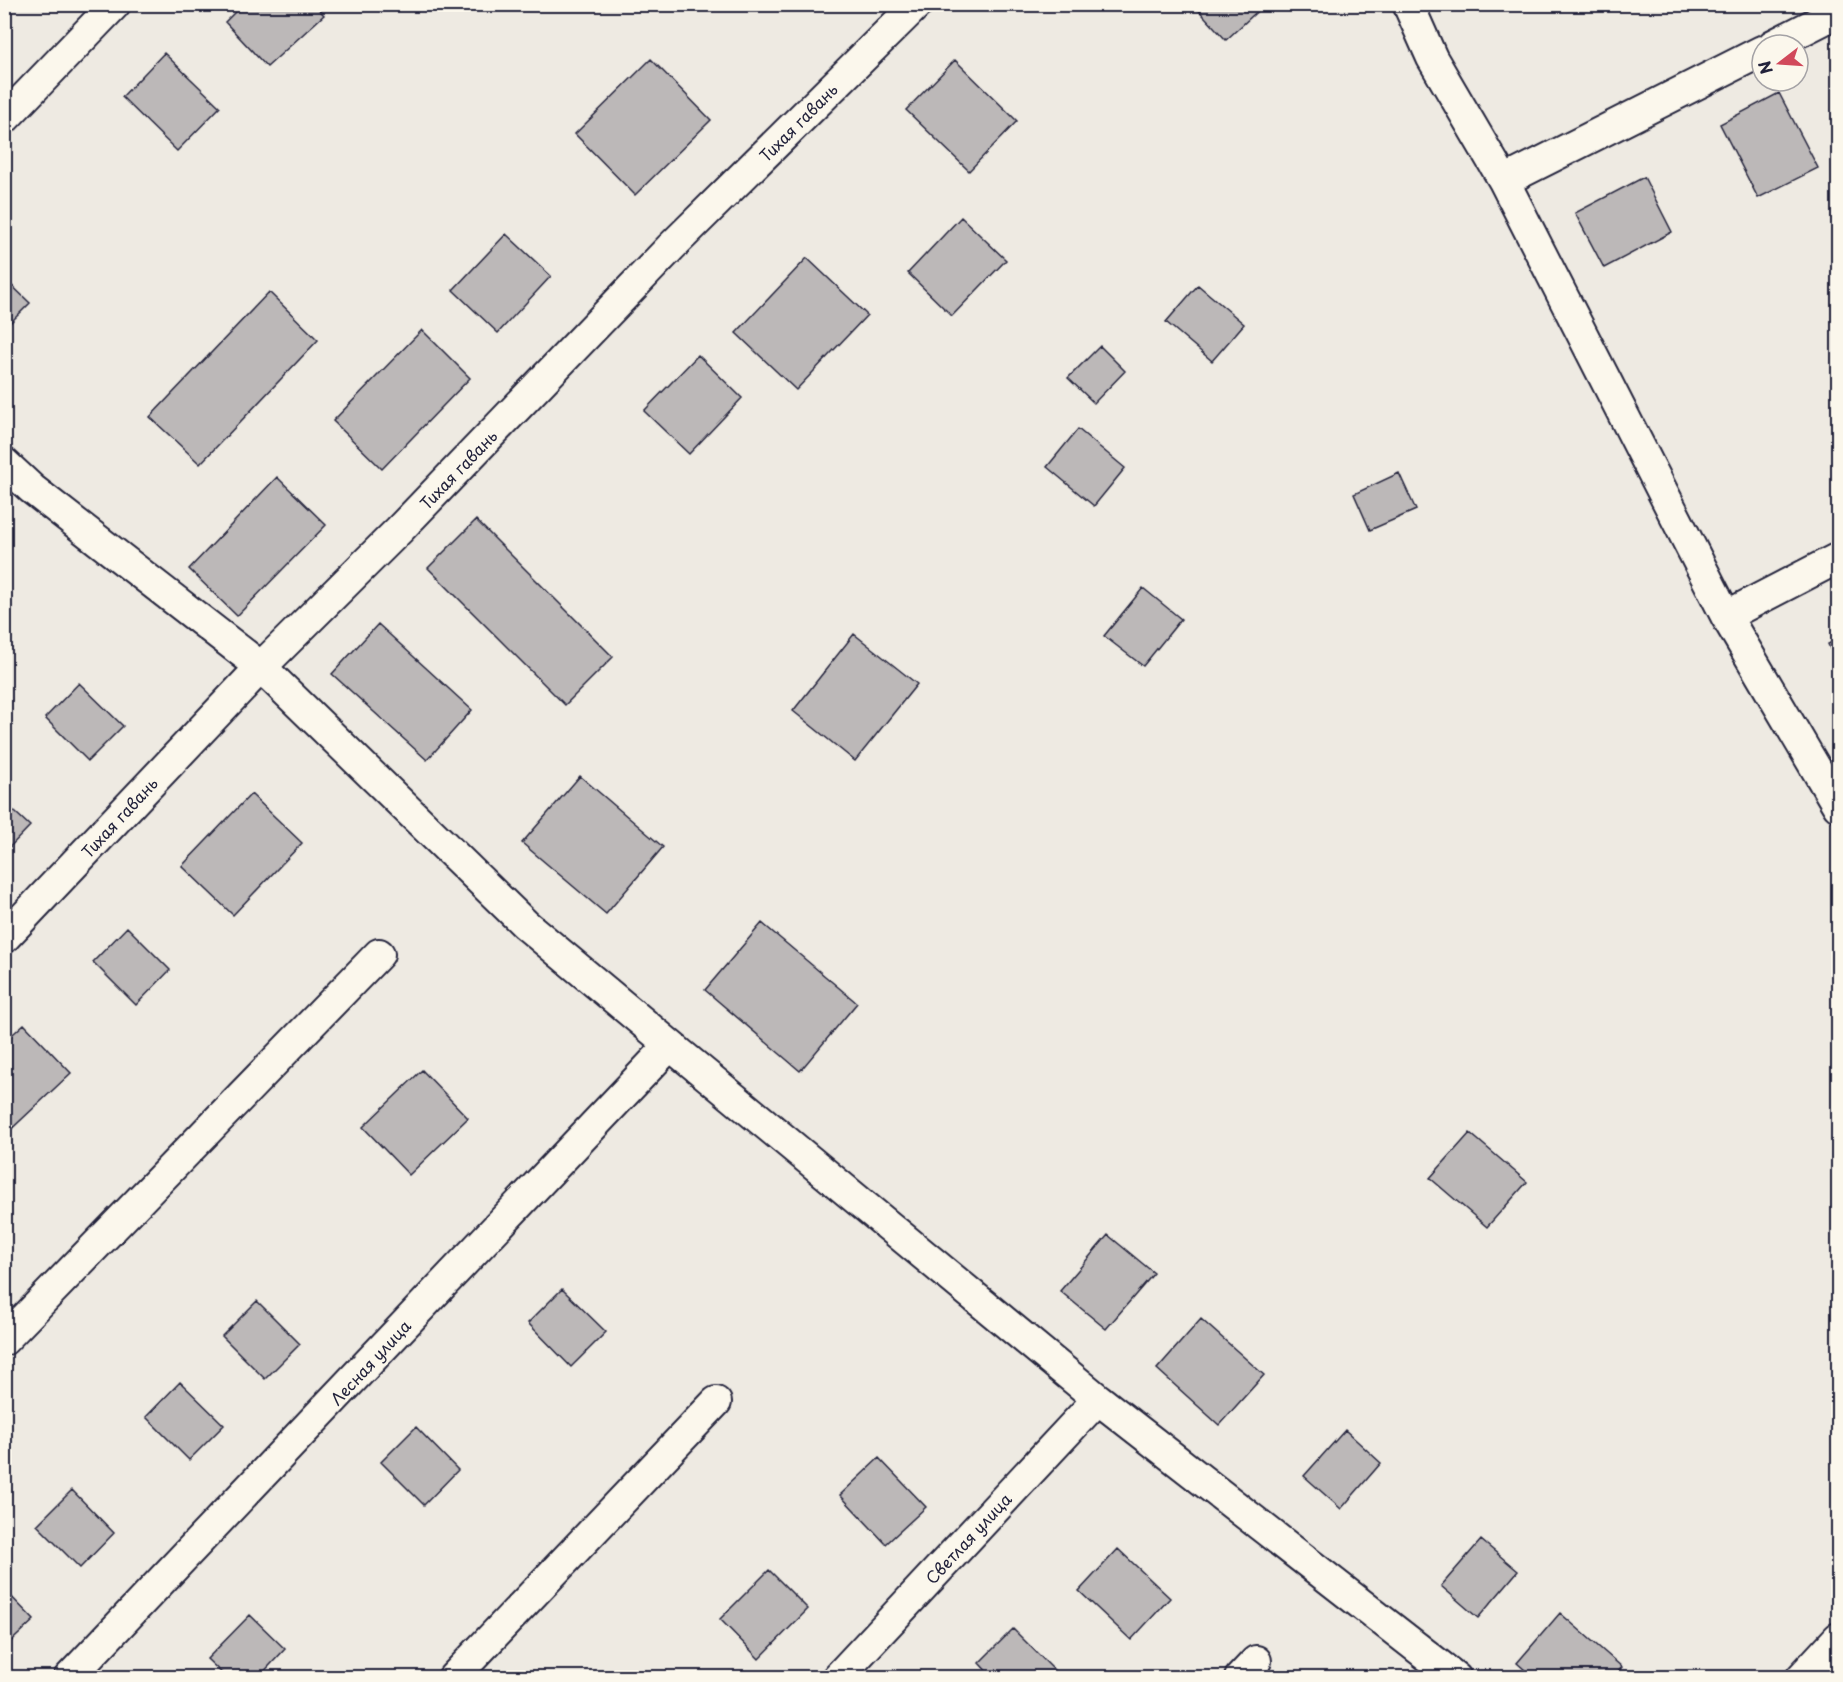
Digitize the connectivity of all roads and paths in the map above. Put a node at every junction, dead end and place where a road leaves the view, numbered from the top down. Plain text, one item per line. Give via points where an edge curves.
1 (116, 4) edge
2 (917, 4) edge
3 (1408, 4) edge
4 (1839, 12) edge
5 (1797, 33) edge
6 (1750, 57) edge
7 (4, 119) edge
8 (1504, 181) junction
9 (4, 463) edge
10 (1839, 558) edge
11 (1726, 615) junction
12 (261, 667) junction
13 (1839, 806) edge
14 (4, 939) edge
15 (379, 954) dead end
16 (670, 1046) junction
17 (4, 1340) edge
18 (1098, 1399) junction
19 (716, 1402) dead end
20 (1839, 1638) edge
21 (69, 1677) edge
22 (453, 1677) edge
23 (837, 1677) edge
24 (1456, 1677) edge
25 (1801, 1677) edge

1 - 7 street
2 - 12 street, Тихая гавань via 671,247 399,530
3 - 8 street via 1432,58
4 - 5 street
6 - 8 street
8 - 11 street
9 - 12 street
10 - 11 street
11 - 13 street
12 - 14 street, Тихая гавань
12 - 16 street via 525,924
15 - 17 street
16 - 18 street
16 - 21 street, Лесная улица
18 - 23 street, Светлая улица
18 - 24 street
19 - 22 street
20 - 25 street

